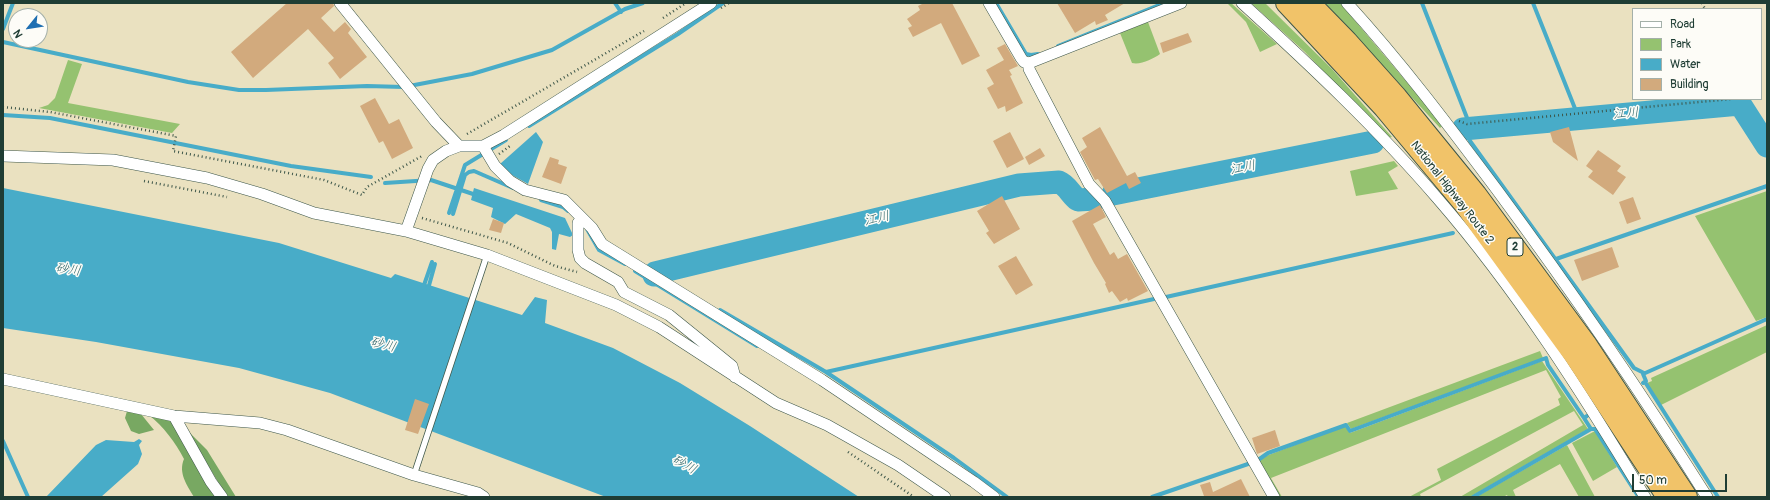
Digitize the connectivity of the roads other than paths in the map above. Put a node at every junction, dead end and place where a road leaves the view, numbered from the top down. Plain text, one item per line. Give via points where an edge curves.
1 (340, 3) edge
2 (711, 3) edge
3 (988, 3) edge
4 (1181, 3) edge
5 (1242, 3) edge
6 (1286, 3) edge
7 (1310, 3) edge
8 (1347, 3) edge
9 (1028, 63) junction
10 (1399, 140) dead end
11 (456, 144) junction
12 (1388, 145) junction
13 (485, 150) junction
14 (3, 156) edge
15 (582, 219) junction
16 (406, 231) junction
17 (487, 255) junction
18 (735, 377) junction
19 (3, 379) edge
20 (174, 416) junction
21 (414, 475) junction
22 (222, 497) edge
23 (484, 497) edge
24 (945, 497) edge
25 (994, 497) edge
26 (1274, 497) edge
27 (1646, 497) edge
28 (1667, 497) edge
29 (1688, 497) edge
30 (1707, 497) edge

1 - 11 street
2 - 13 street via 511,130
3 - 9 street via 1021,58
4 - 9 street
5 - 12 street
6 - 28 highway, National Highway Route 2 / 2 via 1384,108 1464,204 1574,355
7 - 29 highway, National Highway Route 2 / 2 via 1397,97 1476,194 1587,345
8 - 30 street via 1376,34 1444,129 1538,246 1617,357
9 - 26 street via 1078,163 1090,184 1105,201
10 - 12 street
11 - 13 street
11 - 16 street via 431,165
12 - 27 street via 1437,199 1505,285 1571,379
13 - 15 street via 495,166 510,181 526,190 564,200
14 - 16 street via 113,160 207,178 314,213
15 - 18 street via 578,223 578,250 585,264 618,282 624,292 669,315 732,366
15 - 25 street via 592,228 602,244 822,380
16 - 17 street
17 - 18 street via 616,305 659,327
17 - 21 lane
18 - 24 street via 776,403 827,425 898,465
19 - 20 street
20 - 21 street via 260,423 287,430
20 - 22 street
21 - 23 street via 478,493

